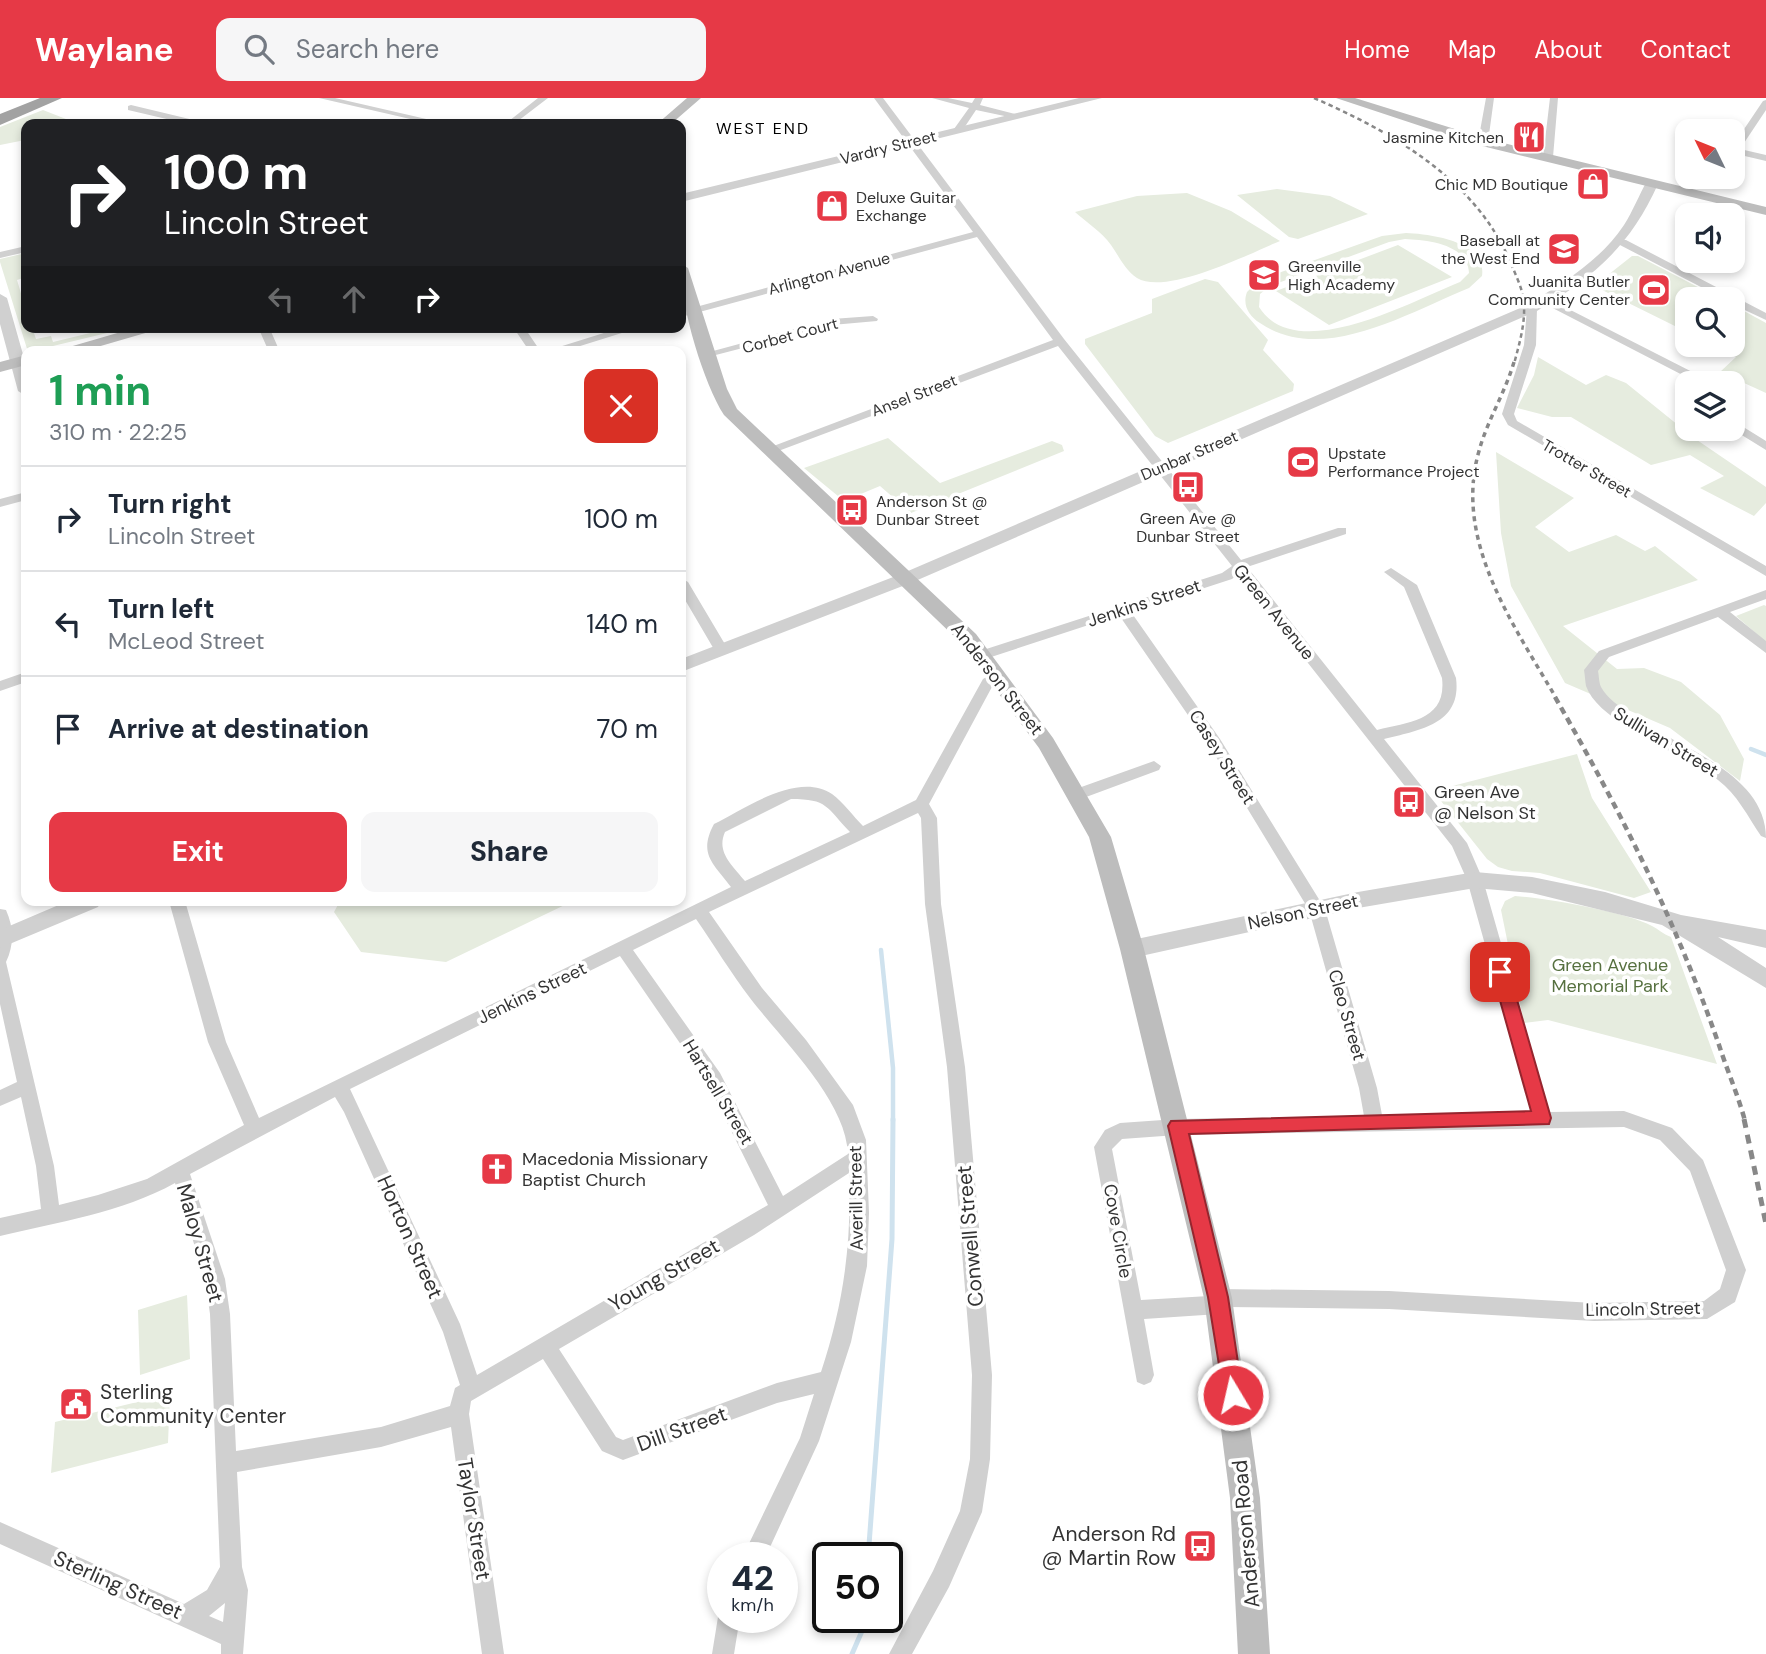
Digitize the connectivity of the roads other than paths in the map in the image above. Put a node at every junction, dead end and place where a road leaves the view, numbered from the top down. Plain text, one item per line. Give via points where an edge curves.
1 (34, 98) edge
2 (54, 98) edge
3 (323, 98) edge
4 (544, 98) edge
5 (695, 98) edge
6 (878, 98) edge
7 (936, 98) edge
8 (1096, 98) edge
9 (1342, 98) edge
10 (1490, 98) edge
11 (1553, 98) edge
12 (978, 102) edge
13 (1371, 103) edge
14 (1766, 103) edge
15 (131, 108) dead end
16 (0, 112) edge
17 (1014, 115) junction
18 (178, 119) edge
19 (420, 119) edge
20 (516, 119) edge
21 (669, 119) edge
22 (0, 120) edge
23 (959, 129) junction
24 (1745, 133) edge
25 (910, 141) junction
26 (1483, 142) junction
27 (1745, 153) edge
28 (1548, 158) junction
29 (1766, 158) edge
30 (1652, 184) junction
31 (686, 197) edge
32 (1766, 211) edge
33 (979, 233) junction
34 (1622, 242) junction
35 (21, 250) edge
36 (0, 255) edge
37 (0, 298) edge
38 (1545, 300) junction
39 (1532, 308) junction
40 (687, 312) edge
41 (1766, 317) edge
42 (873, 319) dead end
43 (134, 333) edge
44 (615, 333) edge
45 (1060, 341) junction
46 (84, 346) edge
47 (569, 346) edge
48 (708, 354) junction
49 (21, 358) edge
50 (21, 361) edge
51 (0, 367) edge
52 (1683, 371) edge
53 (1745, 432) edge
54 (1766, 446) edge
55 (769, 450) junction
56 (1160, 467) junction
57 (21, 497) edge
58 (0, 503) edge
59 (1342, 531) dead end
60 (1238, 568) junction
61 (1391, 572) dead end
62 (1766, 572) edge
63 (907, 578) junction
64 (686, 591) edge
65 (1766, 594) edge
66 (1122, 609) junction
67 (1721, 612) junction
68 (1766, 648) edge
69 (722, 652) junction
70 (982, 655) junction
71 (686, 664) edge
72 (998, 675) junction
73 (21, 679) edge
74 (0, 686) edge
75 (1375, 736) junction
76 (1154, 766) dead end
77 (1079, 794) junction
78 (920, 804) junction
79 (1766, 832) edge
80 (861, 834) junction
81 (1475, 880) junction
82 (742, 889) junction
83 (78, 906) edge
84 (178, 906) edge
85 (1317, 909) junction
86 (699, 911) junction
87 (0, 915) edge
88 (1669, 918) junction
89 (2, 938) edge
90 (1766, 939) edge
91 (623, 948) junction
92 (1132, 949) junction
93 (0, 959) edge
94 (0, 966) edge
95 (1766, 979) edge
96 (27, 1086) junction
97 (339, 1088) junction
98 (0, 1098) edge
99 (1542, 1118) junction
100 (1374, 1122) junction
101 (1178, 1126) junction
102 (254, 1127) junction
103 (856, 1159) junction
104 (180, 1171) junction
105 (780, 1208) junction
106 (51, 1217) junction
107 (0, 1227) edge
108 (1218, 1301) junction
109 (1133, 1310) junction
110 (545, 1345) junction
111 (1144, 1375) dead end
112 (827, 1381) junction
113 (471, 1389) junction
114 (459, 1414) junction
115 (227, 1464) junction
116 (0, 1532) edge
117 (761, 1542) edge
118 (231, 1567) junction
119 (185, 1615) junction
120 (726, 1633) edge
121 (233, 1646) edge
122 (493, 1654) edge
123 (723, 1654) edge
124 (900, 1654) edge
125 (1254, 1654) edge

1 - 16 highway
2 - 22 highway
3 - 19 street
4 - 20 street
5 - 21 main road
6 - 25 street, Green Avenue
7 - 12 street
8 - 17 street, Vardry Street
9 - 13 main road
10 - 26 street
11 - 28 street
12 - 17 street
12 - 23 street
13 - 26 main road
14 - 24 street
15 - 18 street
17 - 23 street, Vardry Street
23 - 25 street, Vardry Street
25 - 31 street, Vardry Street
25 - 33 street, Green Avenue
26 - 28 main road
27 - 29 street
28 - 30 main road
30 - 32 main road
30 - 34 street, Dunbar Street
33 - 40 street, Arlington Avenue
33 - 45 street, Green Avenue
34 - 38 street, Dunbar Street via 1596,266
34 - 41 street
35 - 36 street
37 - 49 street
38 - 39 street, Dunbar Street
38 - 52 street
39 - 56 street, Dunbar Street
39 - 62 street, Trotter Street via 1530,345 1508,414 1512,423
40 - 48 main road, Anderson Street
42 - 48 street, Corbet Court via 832,322
43 - 46 main road
44 - 47 street
45 - 55 street, Ansel Street
45 - 56 street, Green Avenue
48 - 55 main road, Anderson Street via 730,411
50 - 51 main road
53 - 54 street
55 - 63 main road, Anderson Street
56 - 60 street, Green Avenue
56 - 63 street, Dunbar Street
57 - 58 street
59 - 60 street, Jenkins Street
60 - 66 street, Jenkins Street via 1229,576
60 - 75 street, Green Avenue
61 - 75 street via 1410,585 1449,678 1451,694 1436,718
63 - 69 street, Dunbar Street
63 - 70 main road, Anderson Street
64 - 69 street
65 - 67 street, Sullivan Street
66 - 70 street, Jenkins Street
66 - 85 street, Casey Street via 1215,743
67 - 68 street
67 - 79 street, Sullivan Street via 1604,654 1594,661 1590,680 1602,702 1617,714 1724,777
69 - 71 street, Dunbar Street
70 - 72 main road, Anderson Street
72 - 77 main road, Anderson Street
72 - 78 street via 988,682
73 - 74 street
75 - 81 street, Green Avenue via 1459,843
76 - 77 street
77 - 92 main road, Anderson Street via 1104,848
78 - 80 street, Jenkins Street
78 - 124 street, Conwell Street via 929,818 933,904 956,1067 982,1376 980,1459 971,1512
80 - 82 street, Jenkins Street
80 - 82 street via 827,798 816,793 789,793 719,828 714,853
81 - 85 street, Nelson Street
81 - 88 street via 1532,885
81 - 99 street, Green Avenue
82 - 86 street, Jenkins Street
83 - 89 street
84 - 102 street via 217,1042
85 - 92 street, Nelson Street
85 - 100 street, Cleo Street
86 - 91 street, Jenkins Street
86 - 103 street, Averill Street via 846,1111 857,1140
87 - 89 street
88 - 90 street
88 - 95 street
89 - 93 street
91 - 97 street, Jenkins Street
91 - 105 street, Hartsell Street via 704,1062
92 - 101 main road, Anderson Street
94 - 96 street
96 - 98 street
96 - 106 street
97 - 102 street, Jenkins Street
97 - 113 street, Horton Street via 453,1331
99 - 100 street, Lincoln Street
99 - 108 street, Lincoln Street via 1624,1119 1666,1134 1697,1166 1736,1270 1728,1295 1707,1310 1594,1312 1389,1300
100 - 101 street, Lincoln Street
101 - 108 main road, Anderson Road
101 - 109 street, Cove Circle via 1120,1131 1103,1147
102 - 104 street, Jenkins Street
103 - 105 street, Young Street
103 - 112 street, Averill Street via 857,1266 841,1342
104 - 106 street, Jenkins Street via 127,1196
104 - 115 street, Maloy Street via 215,1279
105 - 110 street, Young Street
106 - 107 street, Jenkins Street
108 - 109 street
108 - 125 main road, Anderson Road via 1245,1498
109 - 111 street
110 - 112 street, Dill Street via 609,1444 623,1450 777,1393
110 - 113 street, Young Street
112 - 117 street, Averill Street via 809,1441
113 - 114 street via 462,1395
114 - 115 street via 381,1437
114 - 122 street, Taylor Street
115 - 118 street, Maloy Street
116 - 119 street, Sterling Street
118 - 119 street, Maloy Street via 213,1602
118 - 121 street, Maloy Street via 237,1590
119 - 121 street, Sterling Street
120 - 123 street

